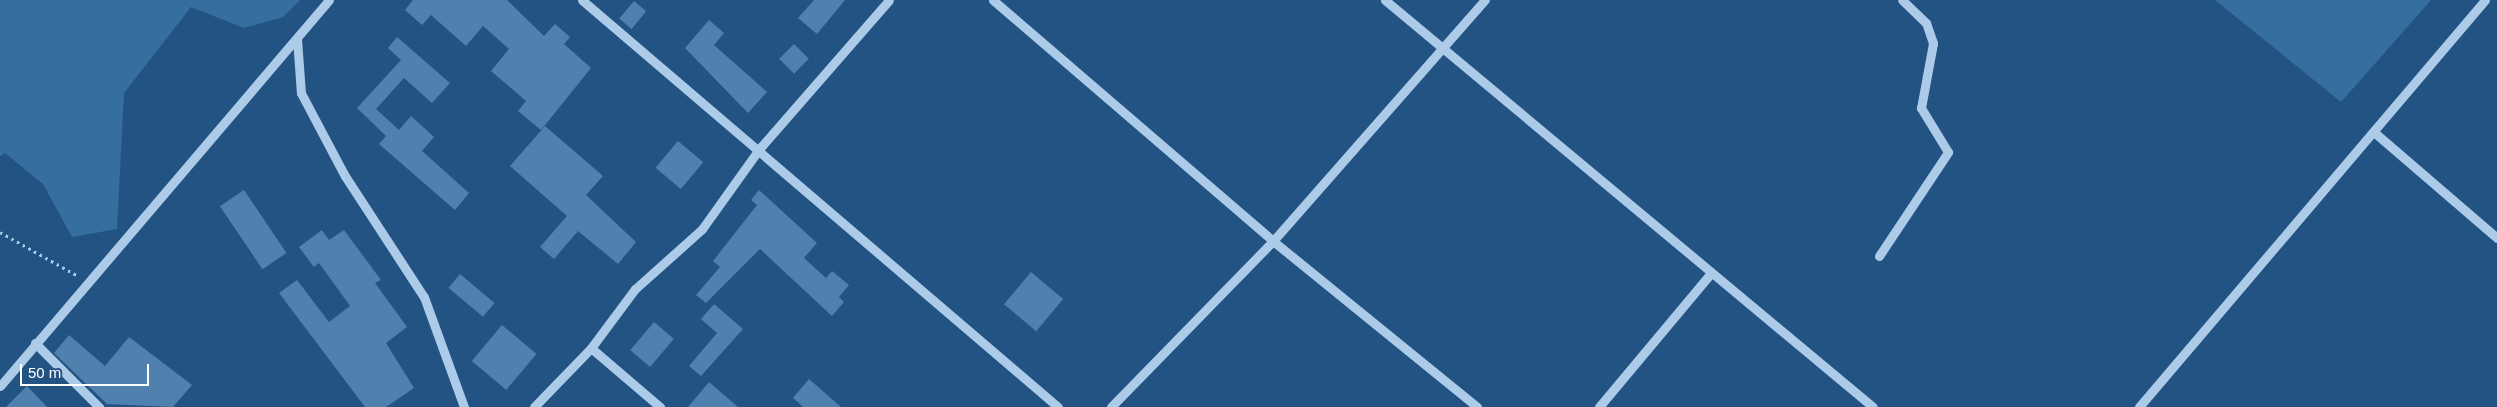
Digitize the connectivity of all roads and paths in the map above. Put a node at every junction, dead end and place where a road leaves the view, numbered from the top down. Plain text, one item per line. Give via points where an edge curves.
1 (329, 0) edge
2 (582, 0) edge
3 (889, 0) edge
4 (993, 0) edge
5 (1385, 0) edge
6 (1485, 0) edge
7 (1902, 0) edge
8 (2485, 0) edge
9 (297, 39) junction
10 (1442, 48) junction
11 (2375, 133) junction
12 (760, 148) junction
13 (0, 232) edge
14 (2497, 238) edge
15 (1272, 241) junction
16 (1879, 256) dead end
17 (1711, 273) junction
18 (86, 282) junction
19 (35, 343) junction
20 (591, 348) junction
21 (0, 386) edge
22 (99, 407) edge
23 (464, 407) edge
24 (534, 407) edge
25 (660, 407) edge
26 (1058, 407) edge
27 (1111, 407) edge
28 (1477, 407) edge
29 (1599, 407) edge
30 (1873, 407) edge
31 (2139, 407) edge

1 - 9 street
2 - 12 street
3 - 12 street
4 - 15 street
5 - 10 street
6 - 10 street
7 - 16 street via 1926,23 1933,42 1921,108 1948,152
8 - 11 street
9 - 18 street
9 - 23 street via 301,93 345,176 424,297
10 - 15 street
10 - 17 street
11 - 14 street
11 - 31 street
12 - 20 street via 702,229 635,289
12 - 26 street
13 - 18 path
15 - 27 street
15 - 28 street
17 - 29 street
17 - 30 street
18 - 19 street
19 - 21 street
19 - 22 street
20 - 24 street
20 - 25 street

